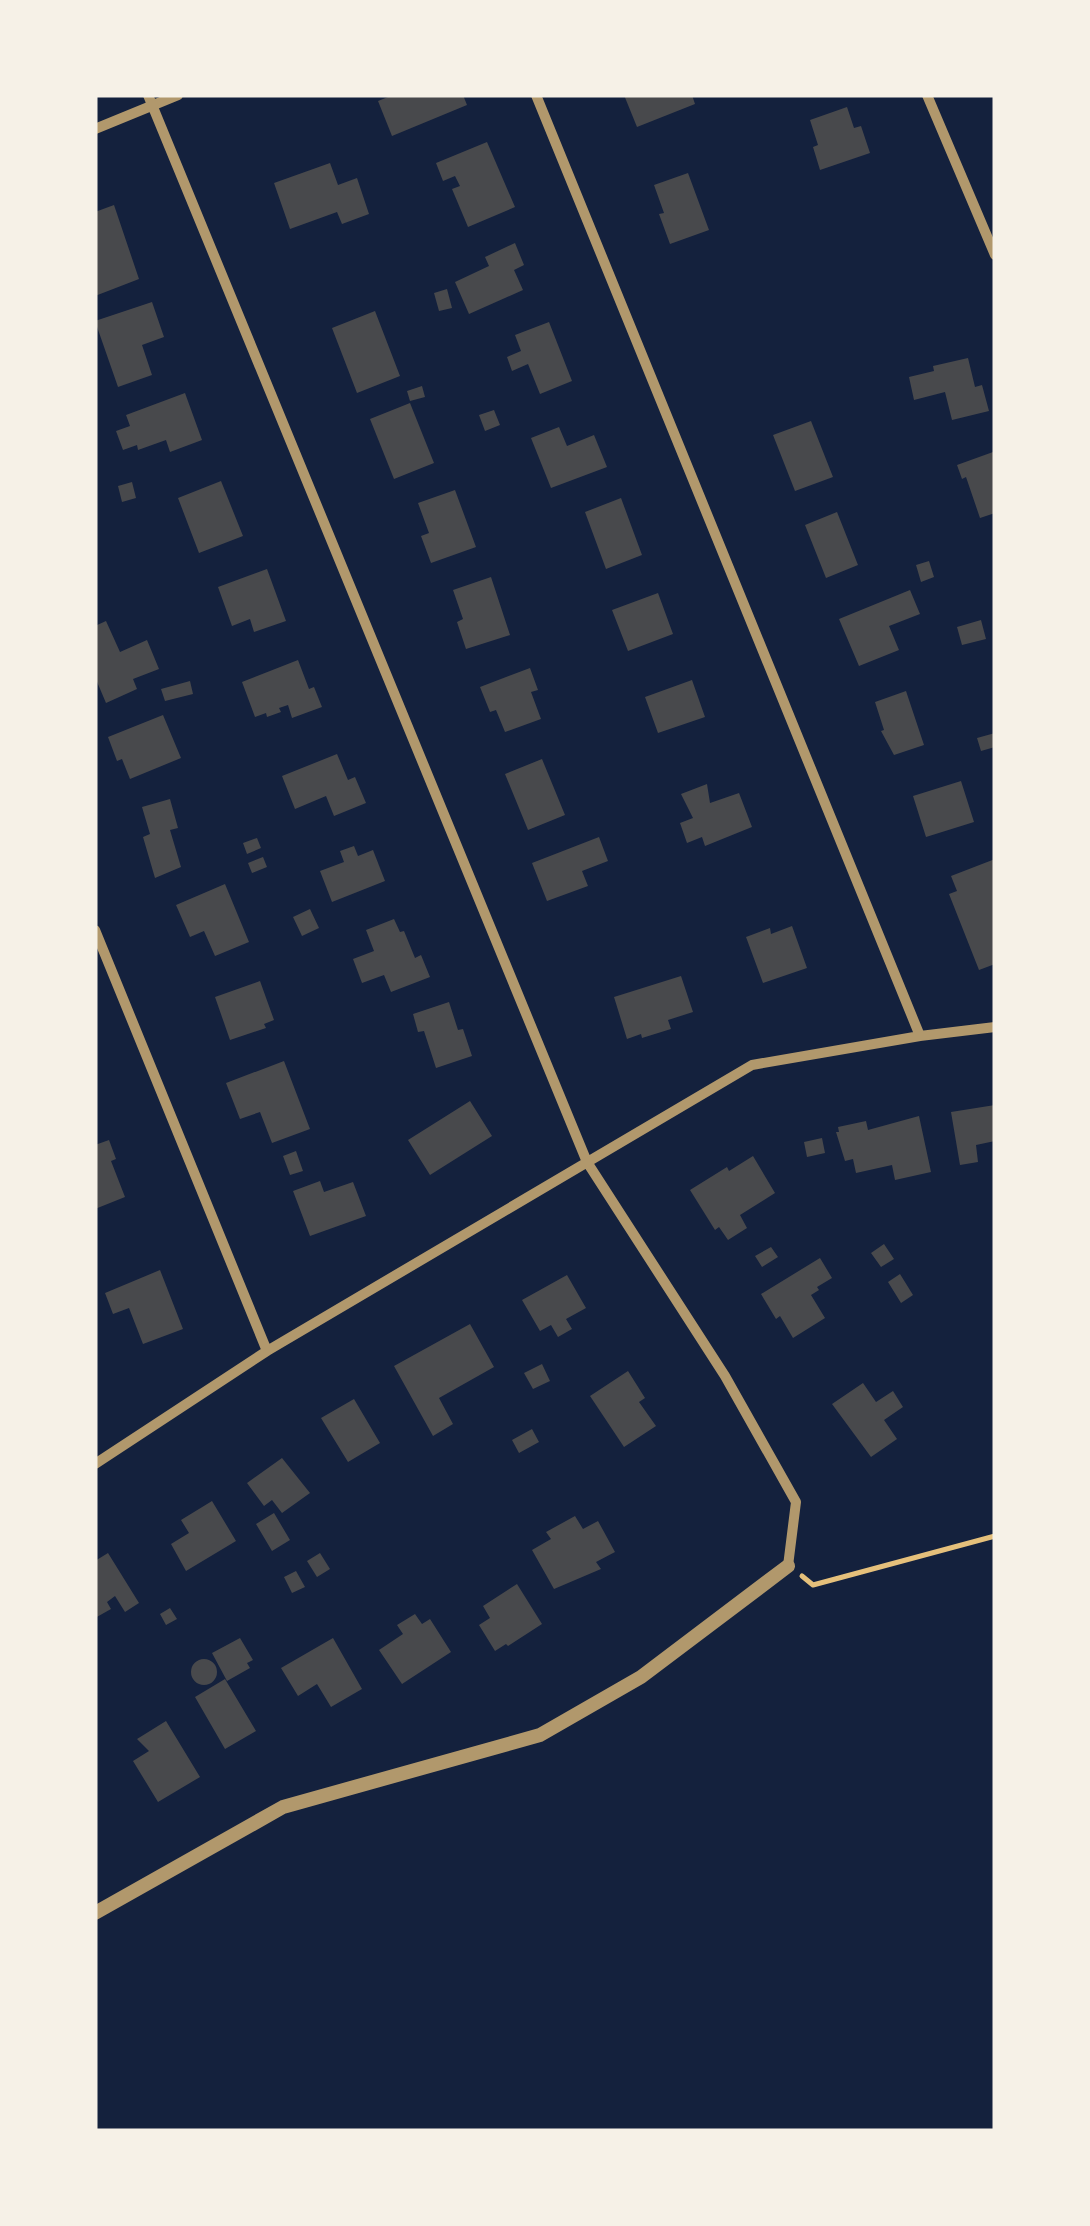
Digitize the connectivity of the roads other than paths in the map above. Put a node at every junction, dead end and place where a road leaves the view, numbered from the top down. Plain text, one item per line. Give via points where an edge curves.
1 (178, 95) edge
2 (536, 95) edge
3 (927, 95) edge
4 (150, 100) edge
5 (95, 129) edge
6 (995, 255) edge
7 (95, 930) edge
8 (995, 1027) edge
9 (920, 1036) junction
10 (586, 1162) junction
11 (268, 1351) junction
12 (95, 1464) edge
13 (788, 1566) joint
14 (95, 1914) edge

1 - 4 street
2 - 9 street
3 - 6 street
4 - 5 street
4 - 10 street
7 - 11 street
8 - 9 street
9 - 10 street via 752,1065
10 - 11 street
10 - 13 street via 725,1376 796,1502
11 - 12 street
13 - 14 street via 641,1677 540,1735 283,1807

